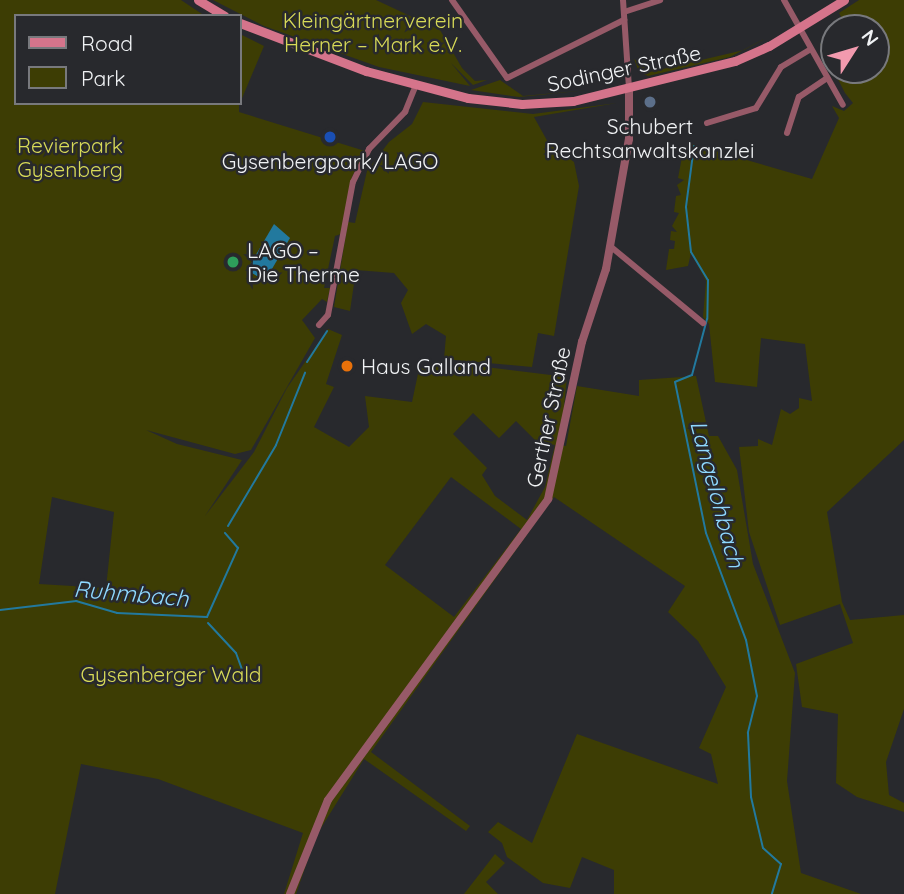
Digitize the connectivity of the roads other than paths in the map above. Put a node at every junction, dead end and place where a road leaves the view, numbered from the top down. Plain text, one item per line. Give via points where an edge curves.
1 (198, 0) edge
2 (452, 0) edge
3 (623, 0) edge
4 (660, 0) edge
5 (784, 0) edge
6 (844, 0) edge
7 (624, 12) junction
8 (222, 14) edge
9 (624, 20) junction
10 (242, 24) edge
11 (799, 27) junction
12 (811, 49) junction
13 (820, 65) edge
14 (820, 83) edge
15 (831, 84) edge
16 (416, 85) junction
17 (629, 88) junction
18 (843, 105) dead end
19 (707, 123) dead end
20 (787, 133) dead end
21 (610, 246) junction
22 (703, 323) dead end
23 (319, 325) dead end
24 (290, 894) edge

1 - 8 main road
2 - 9 street via 507,78
3 - 7 street, Gerther Straße
4 - 7 street
5 - 11 street
6 - 11 main road, Sodinger Straße
7 - 9 street, Gerther Straße
9 - 17 street, Gerther Straße
10 - 16 main road, Sodinger Straße
11 - 12 street
11 - 17 main road, Sodinger Straße via 734,61
12 - 13 street
12 - 19 street via 781,67 756,108
14 - 20 street via 799,97
15 - 18 street
16 - 17 main road, Sodinger Straße via 522,104
16 - 23 street via 405,112 369,149 353,182 328,315
17 - 21 street, Gerther Straße via 629,139
21 - 22 street
21 - 24 street, Gerther Straße via 582,342 548,499 328,800

